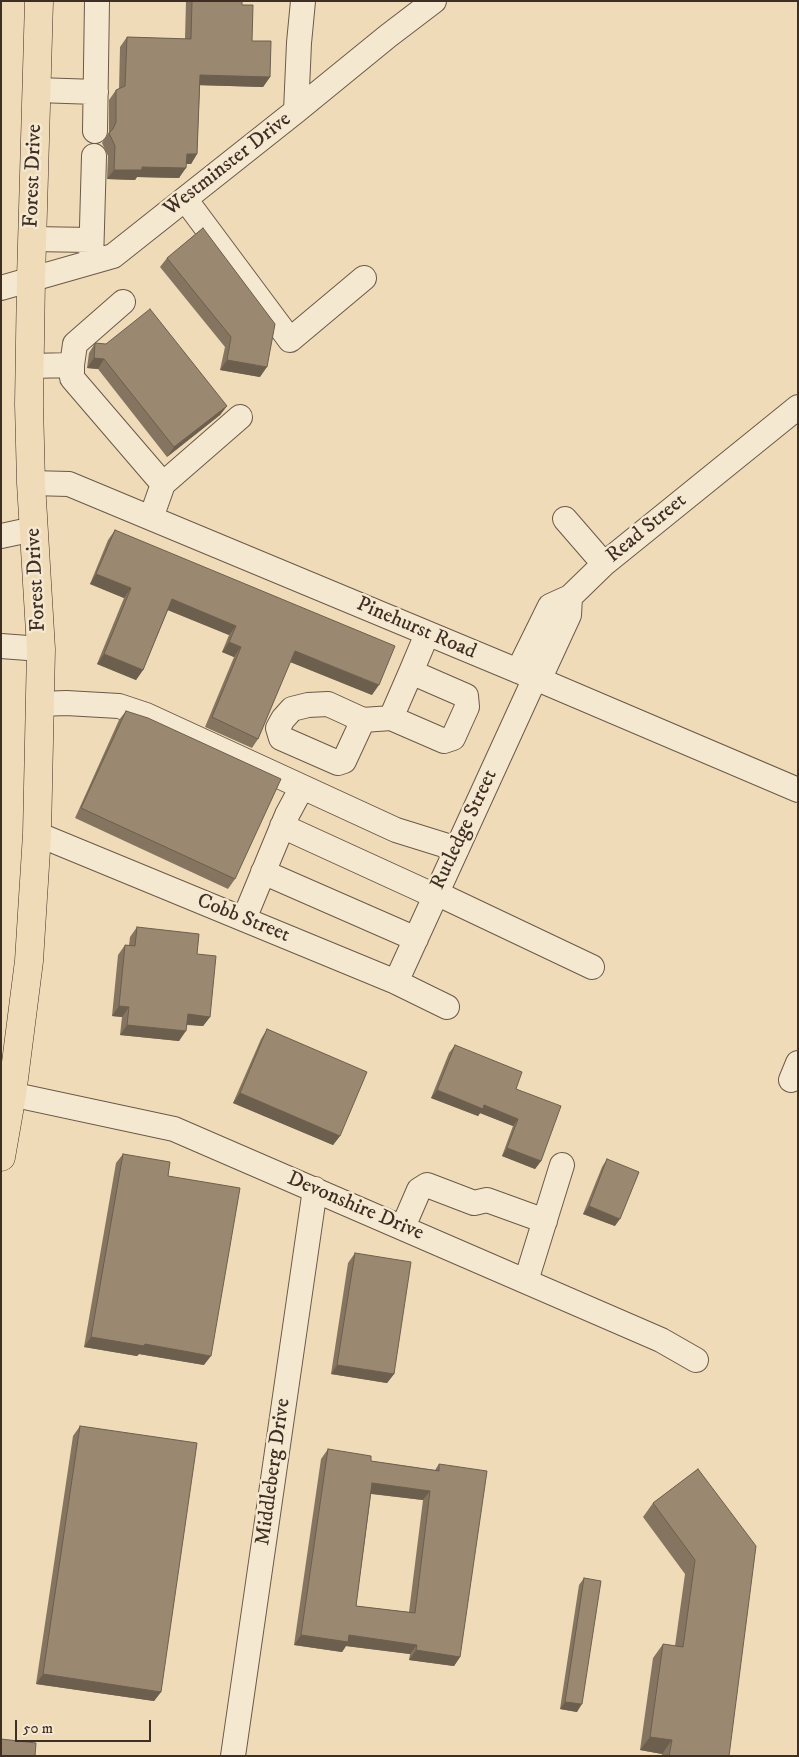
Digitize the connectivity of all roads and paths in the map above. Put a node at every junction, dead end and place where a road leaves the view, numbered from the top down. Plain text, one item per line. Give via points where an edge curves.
1 (39, 1) edge
2 (97, 1) edge
3 (303, 1) edge
4 (434, 1) edge
5 (37, 90) junction
6 (96, 92) junction
7 (296, 111) junction
8 (95, 131) dead end
9 (94, 156) dead end
10 (185, 199) junction
11 (32, 239) junction
12 (91, 251) junction
13 (364, 278) dead end
14 (30, 279) junction
15 (1, 288) edge
16 (123, 302) dead end
17 (72, 365) junction
18 (30, 366) junction
19 (798, 407) edge
20 (240, 417) dead end
21 (31, 483) junction
22 (163, 484) junction
23 (151, 518) junction
24 (565, 519) dead end
25 (34, 529) junction
26 (1, 536) edge
27 (604, 564) junction
28 (427, 634) junction
29 (1, 646) edge
30 (41, 649) junction
31 (411, 672) junction
32 (530, 677) junction
33 (40, 704) junction
34 (391, 718) junction
35 (363, 720) junction
36 (302, 787) junction
37 (798, 790) edge
38 (282, 826) junction
39 (37, 834) junction
40 (456, 849) junction
41 (264, 872) junction
42 (436, 895) junction
43 (244, 919) junction
44 (416, 939) junction
45 (592, 967) dead end
46 (396, 982) junction
47 (447, 1007) dead end
48 (6, 1093) edge
49 (1, 1157) edge
50 (562, 1166) dead end
51 (315, 1189) junction
52 (545, 1221) junction
53 (403, 1227) junction
54 (526, 1281) junction
55 (696, 1360) dead end
56 (233, 1756) edge

1 - 5 main road, Forest Drive
2 - 6 street
3 - 7 street
4 - 7 street, Westminster Drive
5 - 6 street
5 - 11 main road, Forest Drive
6 - 8 street
7 - 10 street, Westminster Drive
9 - 12 street
10 - 12 street, Westminster Drive via 113,256
10 - 13 street via 290,340
11 - 12 street
11 - 14 main road, Forest Drive
12 - 14 street, Westminster Drive
14 - 15 street, Westminster Drive
14 - 18 main road, Forest Drive
16 - 17 street via 75,344
17 - 18 street
17 - 22 street via 72,378
18 - 21 main road, Forest Drive
19 - 27 street, Read Street
20 - 22 street
21 - 23 street, Pinehurst Road via 69,484
21 - 25 main road, Forest Drive
22 - 23 street
23 - 28 street, Pinehurst Road
24 - 27 street
25 - 26 street
25 - 30 main road, Forest Drive
27 - 32 street, Read Street via 570,597 550,606
28 - 31 street
28 - 32 street, Pinehurst Road
29 - 30 street
30 - 33 main road, Forest Drive
31 - 34 street
31 - 34 street via 466,696 467,706 453,738 444,741
32 - 37 street, Pinehurst Road
32 - 40 street, Rutledge Street
33 - 36 street via 119,706 146,715
33 - 39 main road, Forest Drive
34 - 35 street
35 - 35 street via 312,698 308,705 292,709 282,728 338,763 344,761
36 - 38 street
36 - 40 street via 396,830
38 - 41 street
38 - 42 street
39 - 43 street, Cobb Street
39 - 48 main road, Forest Drive via 29,961
40 - 42 street, Rutledge Street
41 - 43 street
41 - 44 street
42 - 44 street, Rutledge Street
42 - 45 street
43 - 46 street, Cobb Street
44 - 46 street, Rutledge Street
46 - 47 street, Cobb Street
48 - 49 main road, Forest Drive
48 - 51 street, Devonshire Drive via 174,1129
50 - 52 street
51 - 53 street, Devonshire Drive
51 - 56 street, Middleberg Drive
52 - 53 street via 486,1200 474,1203 427,1185 419,1190
52 - 54 street
53 - 54 street, Devonshire Drive
54 - 55 street, Devonshire Drive via 661,1340

